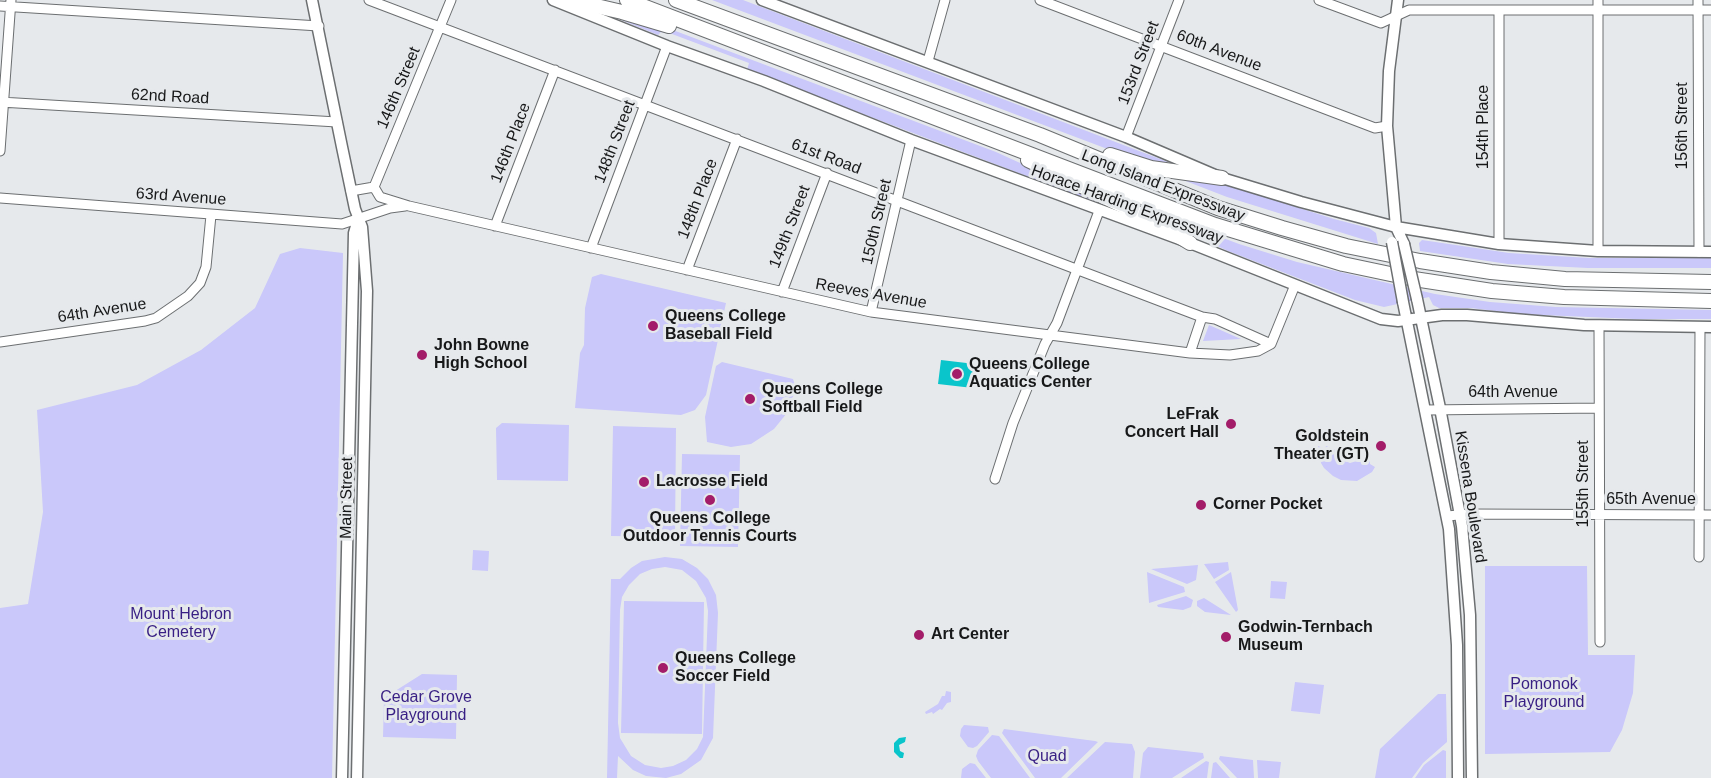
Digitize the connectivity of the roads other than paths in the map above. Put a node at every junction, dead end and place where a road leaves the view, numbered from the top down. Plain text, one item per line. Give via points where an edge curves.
1 (312, 0) edge
2 (369, 0) edge
3 (451, 0) edge
4 (553, 0) edge
5 (570, 0) edge
6 (627, 0) edge
7 (676, 0) edge
8 (700, 0) edge
9 (762, 0) edge
10 (945, 0) edge
11 (1040, 0) edge
12 (1179, 0) edge
13 (1319, 0) edge
14 (1398, 0) edge
15 (11, 3) edge
16 (1598, 5) edge
17 (1698, 5) edge
18 (0, 6) edge
19 (1499, 10) junction
20 (1711, 10) edge
21 (1396, 15) junction
22 (319, 26) junction
23 (441, 26) junction
24 (747, 27) junction
25 (745, 45) junction
26 (667, 46) junction
27 (1161, 46) junction
28 (928, 61) junction
29 (555, 69) junction
30 (2, 102) edge
31 (646, 104) junction
32 (337, 123) junction
33 (1387, 126) junction
34 (1040, 135) junction
35 (987, 136) junction
36 (1126, 137) junction
37 (737, 139) junction
38 (911, 140) junction
39 (0, 151) edge
40 (827, 173) junction
41 (1222, 178) junction
42 (374, 187) junction
43 (351, 191) junction
44 (0, 198) edge
45 (898, 200) junction
46 (409, 206) junction
47 (1099, 211) junction
48 (210, 214) junction
49 (358, 219) junction
50 (495, 226) junction
51 (1396, 227) junction
52 (1190, 243) junction
53 (1499, 244) junction
54 (591, 248) junction
55 (1599, 251) junction
56 (1699, 252) junction
57 (1711, 252) edge
58 (1077, 269) junction
59 (687, 270) junction
60 (1711, 282) edge
61 (1295, 285) junction
62 (782, 292) junction
63 (1711, 301) edge
64 (871, 312) junction
65 (1202, 317) junction
66 (1421, 318) junction
67 (1407, 320) junction
68 (1599, 326) junction
69 (1705, 327) edge
70 (1050, 334) junction
71 (0, 342) edge
72 (1271, 344) junction
73 (1190, 353) junction
74 (1440, 408) junction
75 (1599, 408) junction
76 (1426, 410) junction
77 (995, 479) dead end
78 (1460, 515) junction
79 (1599, 515) junction
80 (1699, 515) junction
81 (1711, 515) edge
82 (1447, 516) junction
83 (1699, 557) dead end
84 (1600, 642) dead end
85 (342, 778) edge
86 (357, 778) edge
87 (1458, 778) edge
88 (1472, 778) edge

1 - 22 main road, Main Street
2 - 23 street, 61st Road
3 - 23 street, 146th Street
4 - 26 main road, Horace Harding Expressway
5 - 25 highway
6 - 25 highway, Long Island Expressway
7 - 24 highway, Long Island Expressway
8 - 24 highway
9 - 28 main road
10 - 28 street
11 - 27 street, 60th Avenue
12 - 27 street, 153rd Street
13 - 21 street via 1380,23
14 - 21 main road, Kissena Boulevard
15 - 18 street
15 - 22 street
15 - 30 street
16 - 17 street
16 - 19 street
16 - 55 street
17 - 20 street
17 - 56 street, 156th Street
19 - 21 street via 1409,10
19 - 53 street, 154th Place
21 - 33 main road, Kissena Boulevard
22 - 32 main road, Main Street
23 - 29 street, 61st Road
23 - 42 street, 146th Street
24 - 34 highway, Long Island Expressway
25 - 35 highway, Long Island Expressway
26 - 31 street, 148th Street
26 - 38 main road, Horace Harding Expressway
27 - 33 street, 60th Avenue via 1374,128
27 - 36 street, 153rd Street
28 - 36 main road
29 - 31 street, 61st Road
29 - 50 street, 146th Place
30 - 32 street, 62nd Road
30 - 39 street
31 - 37 street, 61st Road
31 - 54 street, 148th Street
32 - 43 main road, Main Street
33 - 51 main road, Kissena Boulevard
34 - 41 highway via 1151,168
34 - 60 highway, Long Island Expressway via 1218,208 1346,246 1491,272 1565,279
35 - 52 highway
35 - 63 highway, Long Island Expressway via 1215,225 1343,264 1492,291
36 - 41 main road
37 - 40 street, 61st Road
37 - 59 street, 148th Place
38 - 45 street, 150th Street
38 - 47 main road, Horace Harding Expressway
40 - 45 street, 61st Road
40 - 62 street, 149th Street
41 - 51 main road
42 - 43 street
42 - 46 street, Reeves Avenue via 380,197
43 - 49 main road, Main Street
44 - 48 street, 63rd Avenue
45 - 58 street, 61st Road
45 - 64 street, 150th Street
46 - 49 street, Reeves Avenue
46 - 50 street, Reeves Avenue
47 - 52 main road, Horace Harding Expressway
47 - 58 street
48 - 49 street, 63rd Avenue via 342,224
48 - 71 street, 64th Avenue via 206,267 200,283 156,318
49 - 85 main road, Main Street via 354,233
49 - 86 main road, Main Street via 363,233 367,291
50 - 54 street, Reeves Avenue
51 - 53 main road
51 - 66 main road, Kissena Boulevard, bridge via 1404,244
51 - 67 main road, Kissena Boulevard, bridge via 1392,242
52 - 61 main road, Horace Harding Expressway
53 - 55 main road
54 - 59 street, Reeves Avenue
55 - 56 main road
56 - 57 main road
58 - 65 street, 61st Road
58 - 70 street
59 - 62 street, Reeves Avenue
61 - 67 main road, Horace Harding Expressway via 1381,319
61 - 72 street
62 - 64 street, Reeves Avenue
64 - 70 street, Reeves Avenue
65 - 72 street, 61st Road
65 - 73 street
66 - 67 main road, Horace Harding Expressway
66 - 68 main road, Horace Harding Expressway via 1467,315
66 - 74 main road, Kissena Boulevard
67 - 76 main road, Kissena Boulevard
68 - 69 main road, Horace Harding Expressway
68 - 75 street, 155th Street
69 - 80 street
70 - 73 street, Reeves Avenue
70 - 77 street via 1013,423
72 - 73 street, Reeves Avenue via 1258,351 1230,355
74 - 75 street, 64th Avenue
74 - 76 street, 64th Avenue
74 - 78 main road, Kissena Boulevard
75 - 79 street, 155th Street
76 - 82 main road, Kissena Boulevard
78 - 79 street, 65th Avenue
78 - 82 street, 65th Avenue
78 - 88 main road, Kissena Boulevard via 1470,615
79 - 80 street, 65th Avenue
79 - 84 street, 155th Street
80 - 81 street, 65th Avenue
80 - 83 street
82 - 87 main road, Kissena Boulevard via 1456,617

